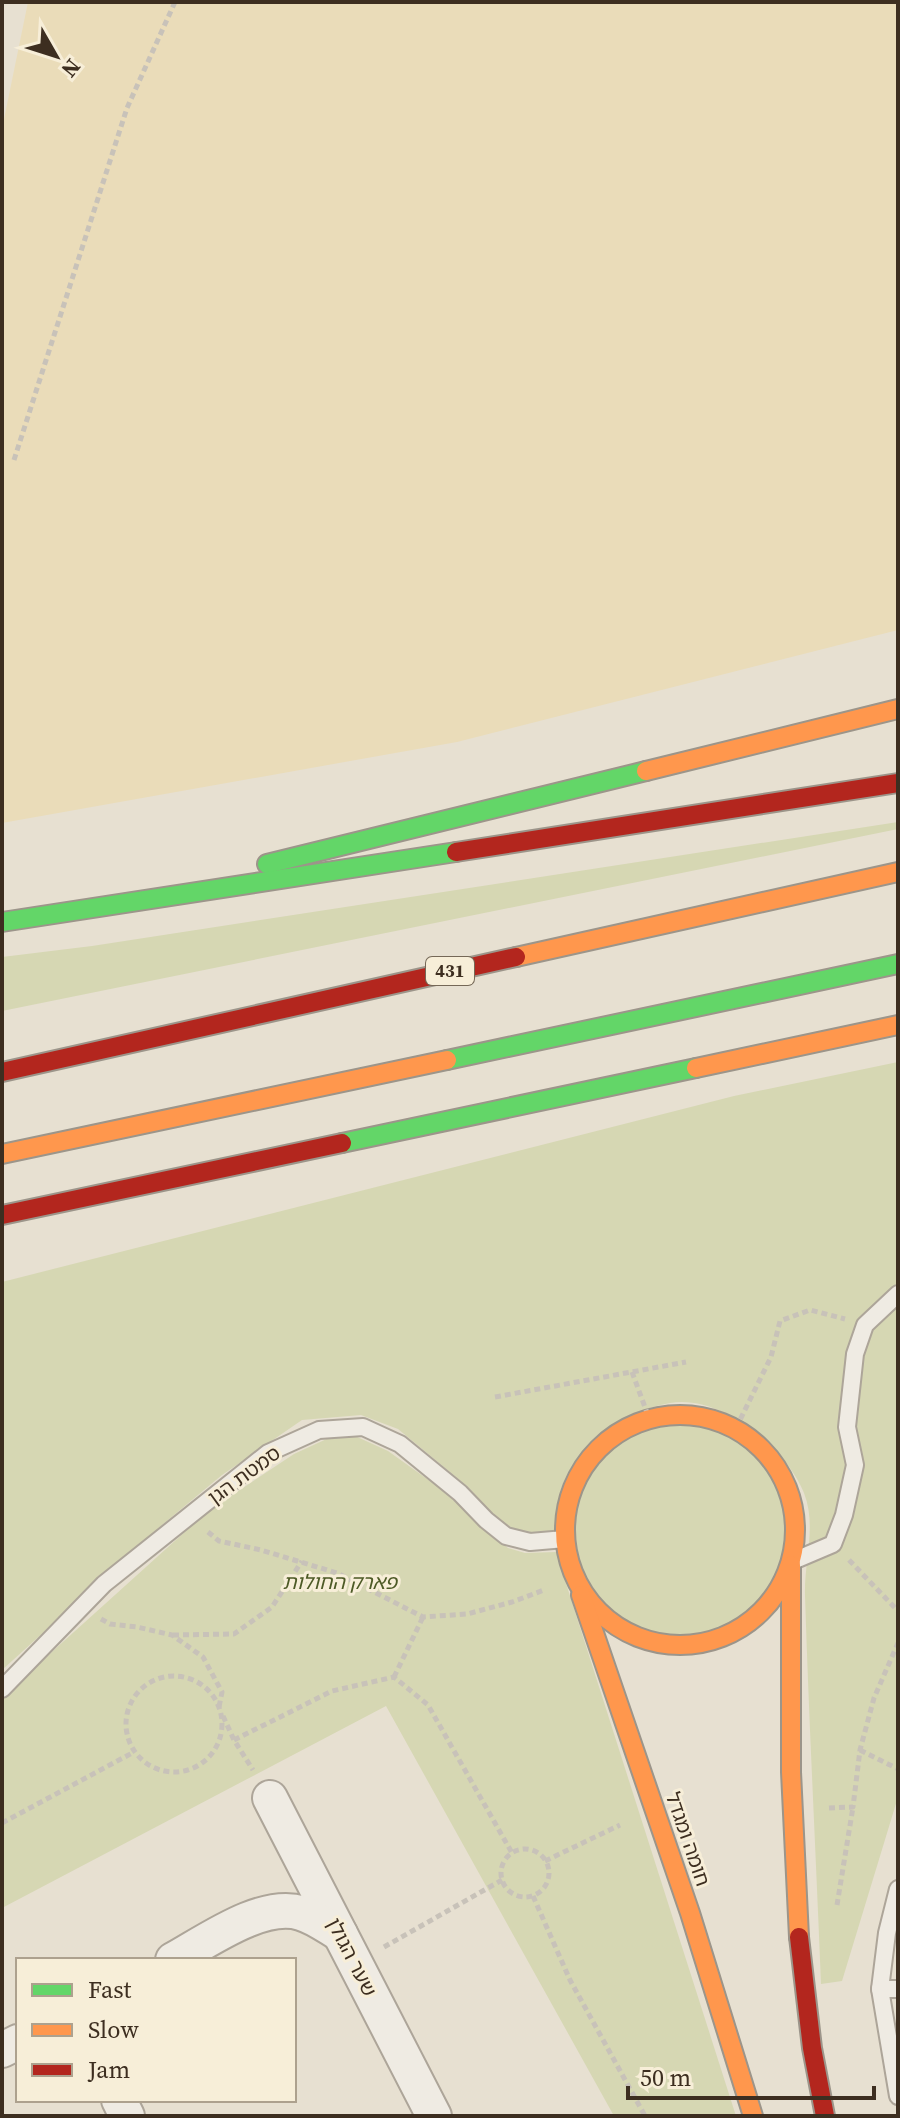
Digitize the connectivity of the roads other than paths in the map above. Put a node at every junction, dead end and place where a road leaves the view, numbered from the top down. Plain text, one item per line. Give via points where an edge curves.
1 (898, 709) edge
2 (898, 783) edge
3 (898, 872) edge
4 (2, 922) edge
5 (898, 964) edge
6 (898, 1025) edge
7 (2, 1072) edge
8 (2, 1154) edge
9 (2, 1215) edge
10 (898, 1294) edge
11 (565, 1539) junction
12 (791, 1562) junction
13 (574, 1578) junction
14 (2, 1689) edge
15 (270, 1798) road end
16 (898, 1889) edge
17 (348, 1949) junction
18 (177, 1958) edge
19 (880, 1989) junction
20 (898, 1989) edge
21 (898, 2096) edge
22 (434, 2116) edge
23 (753, 2116) edge
24 (825, 2116) edge

1 - 4 main road via 247,869
2 - 4 main road
3 - 7 main road, 431
5 - 8 main road
6 - 9 main road
10 - 12 lane via 865,1325 855,1354 847,1427 855,1465 833,1544
11 - 12 main road, חומה ומגדל via 569,1499 586,1463 614,1435 649,1418 679,1414 708,1417 736,1428 766,1452 787,1485 796,1523
11 - 13 main road, חומה ומגדל
11 - 14 lane, סמטת הגן via 530,1542 506,1536 400,1444 363,1427 319,1430 268,1453 104,1584
12 - 13 main road, חומה ומגדל via 774,1598 745,1626 708,1642 668,1645 629,1634 597,1611
12 - 24 main road, חומה ומגדל via 790,1809 813,2056
13 - 23 main road, חומה ומגדל via 690,1913
15 - 17 street, שער הגולן
16 - 19 lane
17 - 18 street via 300,1912 278,1910 251,1918
17 - 22 street, שער הגולן
19 - 20 lane
19 - 21 lane

